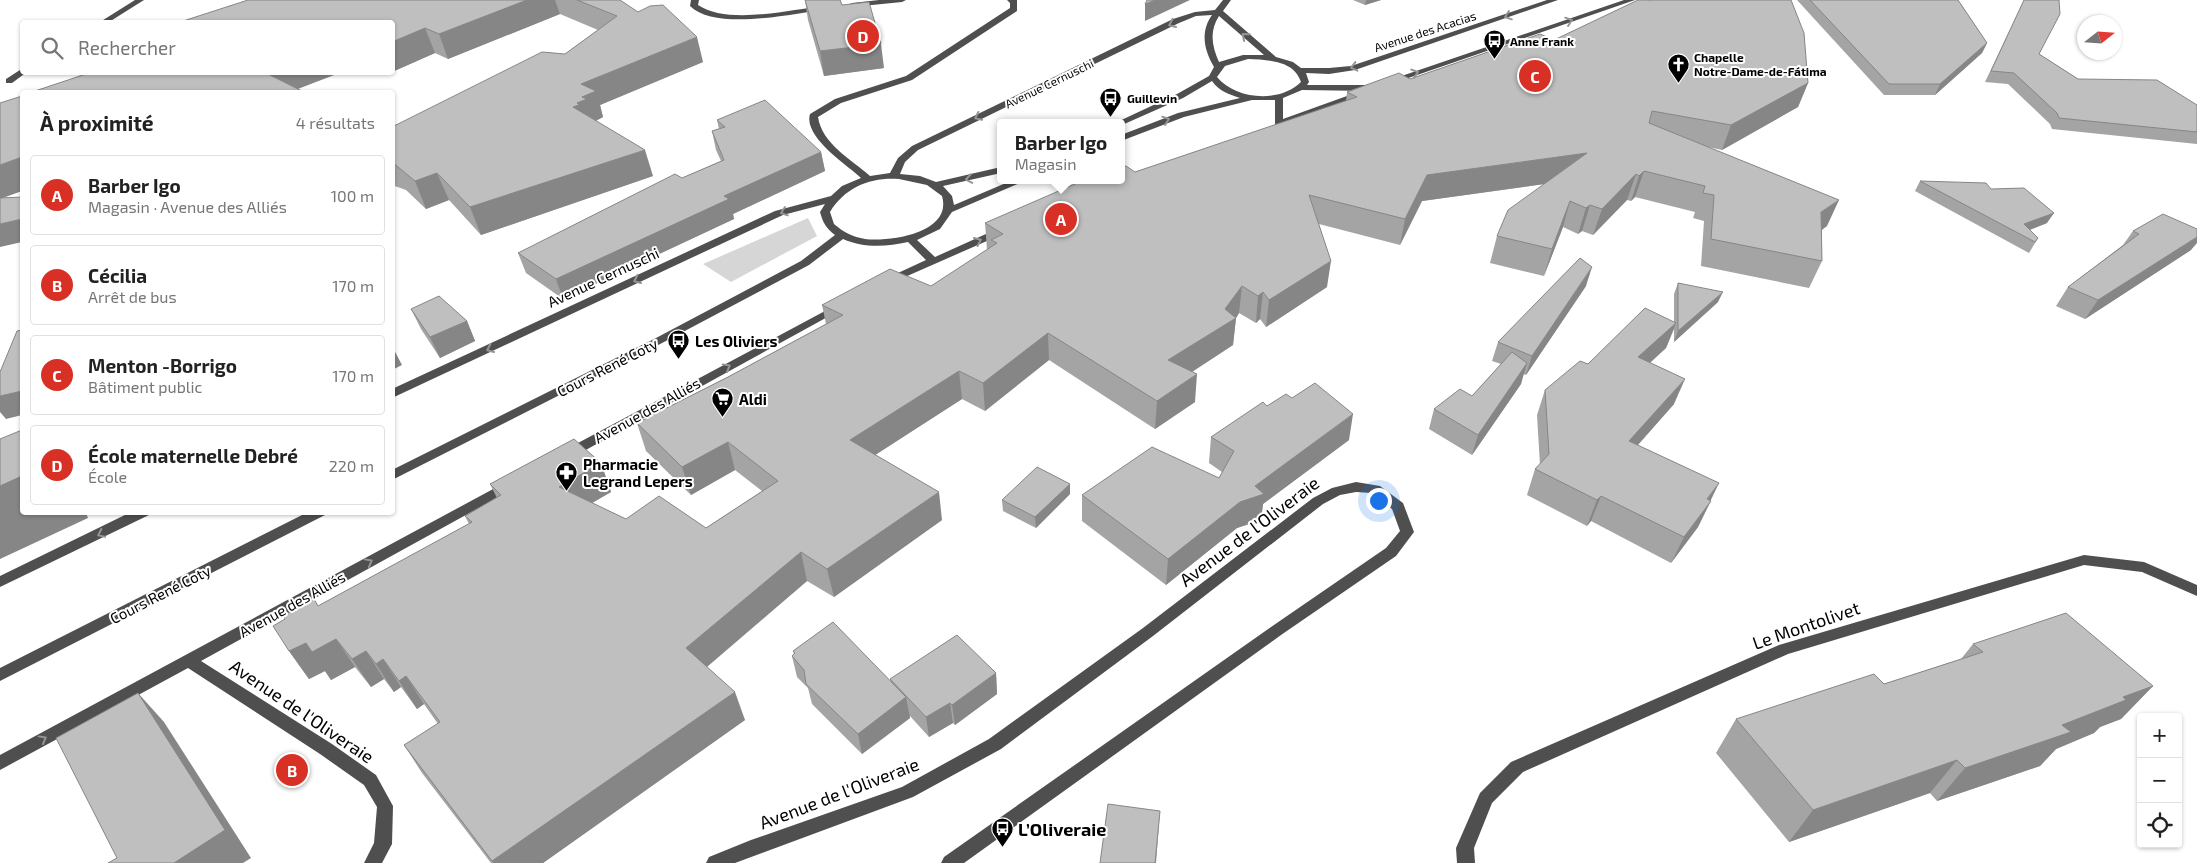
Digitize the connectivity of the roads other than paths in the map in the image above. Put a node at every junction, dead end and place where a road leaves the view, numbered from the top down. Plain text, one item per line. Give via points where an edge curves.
1 (140, 0) edge
2 (695, 0) edge
3 (902, 0) edge
4 (1011, 0) edge
5 (1227, 0) edge
6 (1554, 0) edge
7 (1631, 0) edge
8 (842, 6) edge
9 (832, 7) edge
10 (1218, 12) junction
11 (107, 20) edge
12 (1274, 58) junction
13 (1218, 67) junction
14 (1301, 70) junction
15 (20, 74) edge
16 (1214, 77) junction
17 (9, 81) dead end
18 (1302, 87) junction
19 (1368, 88) junction
20 (1252, 97) junction
21 (1279, 97) junction
22 (1125, 120) edge
23 (1125, 136) edge
24 (997, 172) edge
25 (894, 176) junction
26 (868, 179) junction
27 (1012, 184) edge
28 (935, 185) junction
29 (831, 199) junction
30 (950, 210) junction
31 (1010, 226) edge
32 (842, 235) junction
33 (910, 239) junction
34 (933, 260) junction
35 (879, 286) edge
36 (852, 299) edge
37 (395, 393) edge
38 (560, 458) edge
39 (395, 474) edge
40 (517, 481) edge
41 (138, 515) edge
42 (314, 515) edge
43 (0, 582) edge
44 (2197, 591) edge
45 (188, 660) junction
46 (0, 675) edge
47 (0, 763) edge
48 (372, 863) edge
49 (715, 863) edge
50 (950, 863) edge
51 (1466, 863) edge

1 - 11 street
2 - 9 street via 694,6 701,11 727,16
3 - 8 street
4 - 26 street via 1014,9 909,78 838,101 813,116 813,125 823,142
5 - 10 street
6 -> 14 street, Avenue des Acacias via 1352,68
19 -> 7 street
12 -> 10 street
10 - 13 street via 1209,24 1209,47
10 -> 25 street, Avenue Cernuschi via 1195,14 1176,21 915,148 903,156
12 - 13 street via 1248,57 1225,62
12 - 14 street
13 - 16 street
14 - 18 street via 1305,82
15 - 17 street
16 - 20 street via 1230,92
16 - 22 street
18 - 19 street
18 - 21 street
19 - 21 street via 1360,95 1274,126
20 - 21 street
23 -> 20 street via 1181,115
24 -> 28 street
25 - 26 street, Avenue Cernuschi
25 - 28 street, Avenue Cernuschi
26 - 29 street, Avenue Cernuschi
27 - 30 street
28 - 30 street via 950,200
29 - 32 street via 825,212 829,224
29 -> 37 street, Avenue Cernuschi via 779,213
30 - 33 street via 943,221
34 -> 31 street
32 - 33 street via 874,242
32 - 39 street, Cours René Coty via 805,264
33 - 34 street
34 - 35 street
38 -> 36 street, Avenue des Alliés
45 -> 40 street, Avenue des Alliés
41 -> 43 street
42 - 46 street, Cours René Coty
44 - 51 street, Le Montolivet via 2144,567 2084,560 1784,649 1517,767 1486,798 1465,848
47 -> 45 street, Avenue des Alliés
45 - 48 street, Avenue de l'Oliveraie via 370,780 385,806 383,844
49 - 50 street, Avenue de l'Oliveraie via 907,792 995,744 1318,501 1337,491 1356,487 1375,489 1398,506 1407,532 1392,552

